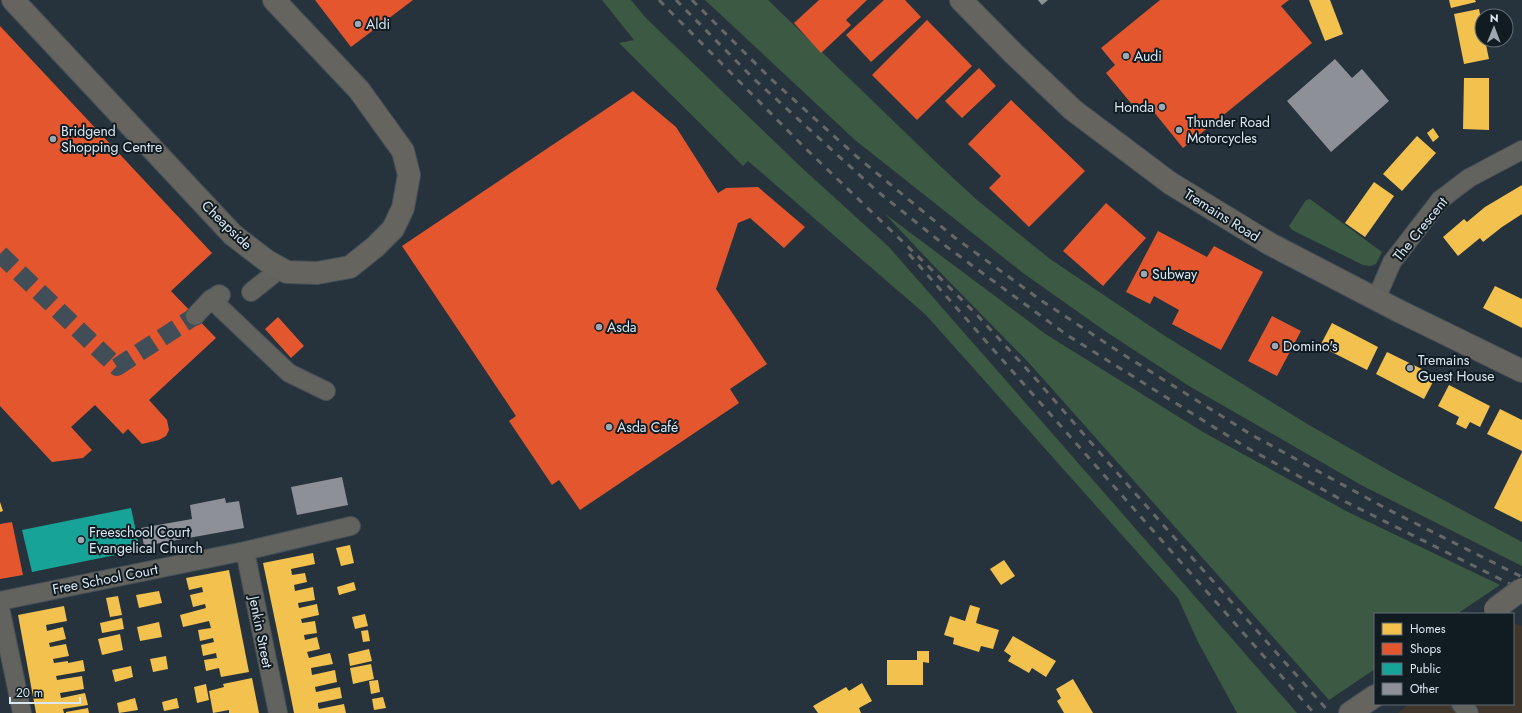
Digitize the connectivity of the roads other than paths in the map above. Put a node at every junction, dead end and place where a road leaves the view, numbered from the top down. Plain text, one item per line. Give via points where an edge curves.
1 (13, 0) edge
2 (274, 0) edge
3 (961, 0) edge
4 (1522, 150) edge
5 (280, 269) junction
6 (251, 292) dead end
7 (1376, 299) junction
8 (195, 316) tunnel mouth
9 (1522, 371) edge
10 (326, 391) dead end
11 (351, 526) dead end
12 (245, 551) junction
13 (1522, 589) edge
14 (0, 601) edge
15 (0, 607) edge
16 (1491, 611) edge
17 (1374, 697) edge
18 (1462, 705) edge
19 (1353, 711) edge
20 (22, 713) edge
21 (278, 713) edge
22 (1469, 713) edge

1 - 5 street, Cheapside via 233,235
2 - 5 street, Cheapside via 359,90 403,151 409,176 403,208 393,229 350,267 316,273 288,272
3 - 7 street, Tremains Road via 1073,110 1170,183 1270,244
4 - 7 street, The Crescent via 1469,178 1440,200 1392,262
5 - 6 street
7 - 9 street, Tremains Road
8 - 10 street via 219,298 289,373
11 - 12 street, Free School Court
12 - 14 street, Free School Court
12 - 21 street, Jenkin Street
13 - 16 street, bridge
15 - 20 street
17 - 19 street
18 - 22 street

